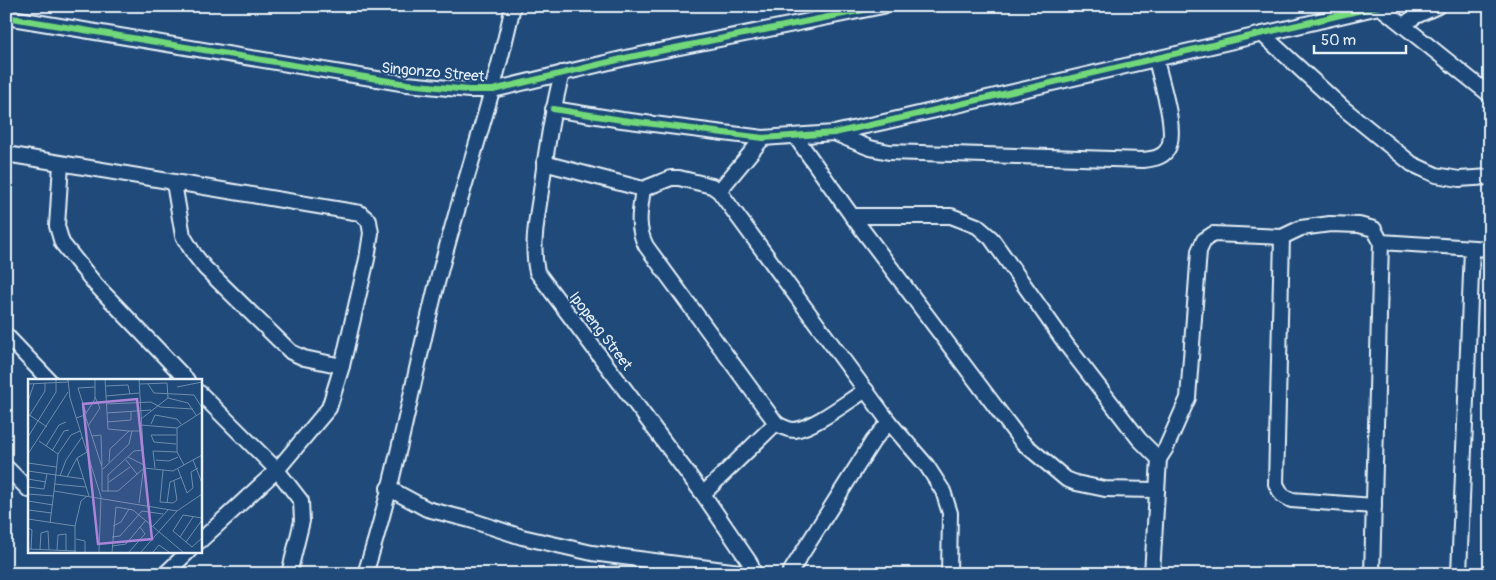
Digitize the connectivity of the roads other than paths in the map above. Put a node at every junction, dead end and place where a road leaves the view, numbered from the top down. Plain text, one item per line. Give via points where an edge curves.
1 (513, 6) edge
2 (883, 6) edge
3 (1438, 6) edge
4 (1379, 7) edge
5 (6, 17) edge
6 (1404, 25) junction
7 (1262, 34) junction
8 (1156, 59) junction
9 (562, 73) junction
10 (493, 90) junction
11 (1490, 95) edge
12 (553, 109) junction
13 (834, 133) junction
14 (795, 136) junction
15 (763, 138) junction
16 (6, 154) edge
17 (544, 163) junction
18 (61, 164) junction
19 (1490, 177) edge
20 (174, 183) junction
21 (643, 189) junction
22 (719, 191) junction
23 (852, 216) junction
24 (1282, 237) junction
25 (1381, 242) junction
26 (1472, 249) junction
27 (1490, 249) edge
28 (6, 335) edge
29 (342, 366) junction
30 (48, 379) edge
31 (186, 379) edge
32 (866, 390) junction
33 (201, 394) edge
34 (889, 422) junction
35 (776, 423) junction
36 (1159, 459) junction
37 (6, 467) edge
38 (276, 470) junction
39 (388, 488) junction
40 (28, 489) edge
41 (1155, 490) junction
42 (702, 494) junction
43 (1374, 506) junction
44 (201, 537) edge
45 (188, 552) edge
46 (165, 574) edge
47 (289, 574) edge
48 (365, 574) edge
49 (754, 574) edge
50 (789, 574) edge
51 (950, 574) edge
52 (1152, 574) edge
53 (1372, 574) edge
54 (1459, 574) edge

1 - 10 street
2 - 9 street, Singonzo Street
3 - 6 street
4 - 6 street
4 - 7 street
5 - 10 street, Singonzo Street via 397,83
6 - 11 street
7 - 8 street
7 - 19 street via 1343,108 1412,164 1436,175 1459,179
8 - 13 street
8 - 13 street via 1172,139 1167,151 1156,159 889,152
9 - 10 street, Singonzo Street
9 - 12 street, Ipopeng Street
10 - 39 street via 435,291
12 - 15 street
12 - 17 street, Ipopeng Street
13 - 14 street
14 - 15 street
14 - 23 street
15 - 22 street
16 - 18 street
17 - 21 street
17 - 42 street, Ipopeng Street via 535,238 537,272
18 - 20 street
18 - 31 street via 57,226 62,243 96,285
20 - 29 street via 183,236 205,268 291,352
20 - 29 street via 360,213 369,221 371,233 367,259
21 - 22 street via 670,178 679,178 712,186
21 - 35 street via 639,223 646,246
22 - 32 street
23 - 36 street via 933,214 951,216 977,226 990,238 1139,439
23 - 41 street via 1022,442 1066,479 1076,483 1105,489
24 - 25 street via 1301,228 1348,224 1374,229
24 - 36 street via 1213,234 1201,244 1188,398
24 - 43 street via 1279,491 1291,500
25 - 26 street
25 - 43 street
26 - 27 street
26 - 54 street
28 - 30 street
29 - 38 street via 328,408
32 - 34 street
32 - 35 street via 796,430
33 - 38 street
34 - 50 street
34 - 51 street via 927,466 948,504
35 - 42 street
36 - 41 street
37 - 40 street
38 - 44 street
38 - 47 street via 301,502 302,522
39 - 48 street
39 - 49 street via 427,509 522,537 592,553
41 - 52 street
42 - 49 street, Ipopeng Street via 750,563
43 - 53 street
45 - 46 street

